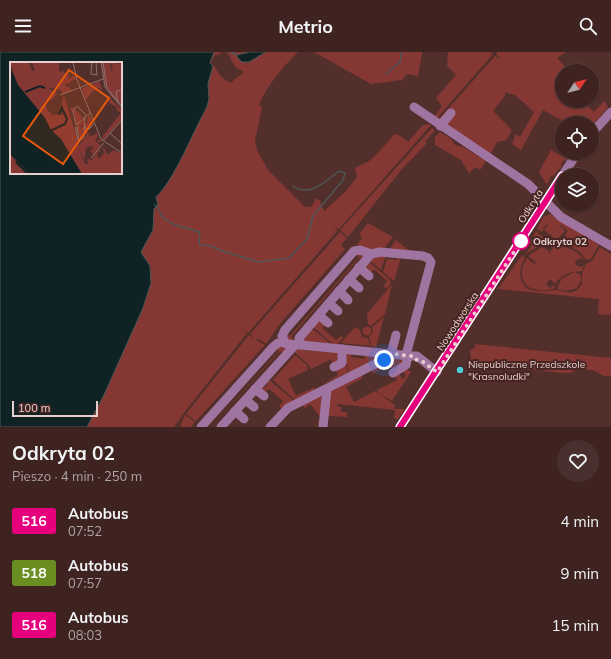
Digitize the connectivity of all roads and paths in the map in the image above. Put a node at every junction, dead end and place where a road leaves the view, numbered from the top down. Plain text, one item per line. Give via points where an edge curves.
1 (414, 107) dead end
2 (611, 112) edge
3 (451, 113) dead end
4 (599, 125) edge
5 (440, 126) junction
6 (555, 187) edge
7 (546, 202) junction
8 (611, 246) edge
9 (371, 254) junction
10 (416, 255) junction
11 (415, 265) dead end
12 (359, 267) junction
13 (369, 276) dead end
14 (349, 279) junction
15 (359, 288) dead end
16 (492, 288) joint
17 (339, 291) junction
18 (348, 300) dead end
19 (329, 303) junction
20 (338, 311) dead end
21 (319, 315) junction
22 (328, 323) dead end
23 (396, 335) dead end
24 (284, 342) junction
25 (298, 345) junction
26 (342, 350) junction
27 (392, 354) junction
28 (408, 356) junction
29 (334, 367) dead end
30 (437, 372) junction
31 (393, 373) dead end
32 (256, 389) junction
33 (327, 389) junction
34 (264, 396) dead end
35 (246, 400) junction
36 (254, 407) dead end
37 (235, 412) junction
38 (244, 419) dead end
39 (319, 426) edge
40 (201, 427) edge
41 (221, 427) edge
42 (270, 427) edge
43 (400, 427) edge

1 - 5 street
2 - 4 street
3 - 5 street
5 - 7 street via 528,184
6 - 7 street, Odkryta
7 - 8 street via 561,217
7 - 16 street, Odkryta
9 - 10 street via 380,252
9 - 12 street
9 - 24 street via 360,250 354,251 285,330 282,336
10 - 11 street
10 - 28 street via 428,258 431,262
12 - 13 street
12 - 14 street
14 - 15 street
14 - 17 street
16 - 30 street, Nowodworska
17 - 18 street
17 - 19 street
19 - 20 street
19 - 21 street
21 - 22 street
21 - 25 street via 299,338
23 - 27 street
24 - 25 street
24 - 40 street via 278,342 273,347
25 - 26 street
25 - 32 street
26 - 27 street
26 - 29 street via 342,363
27 - 28 street
27 - 33 street
28 - 30 street via 422,361
28 - 31 street via 406,365
30 - 43 street, Nowodworska
32 - 34 street
32 - 35 street
33 - 39 street
33 - 42 street via 288,408
35 - 36 street
35 - 37 street
37 - 38 street
37 - 41 street

